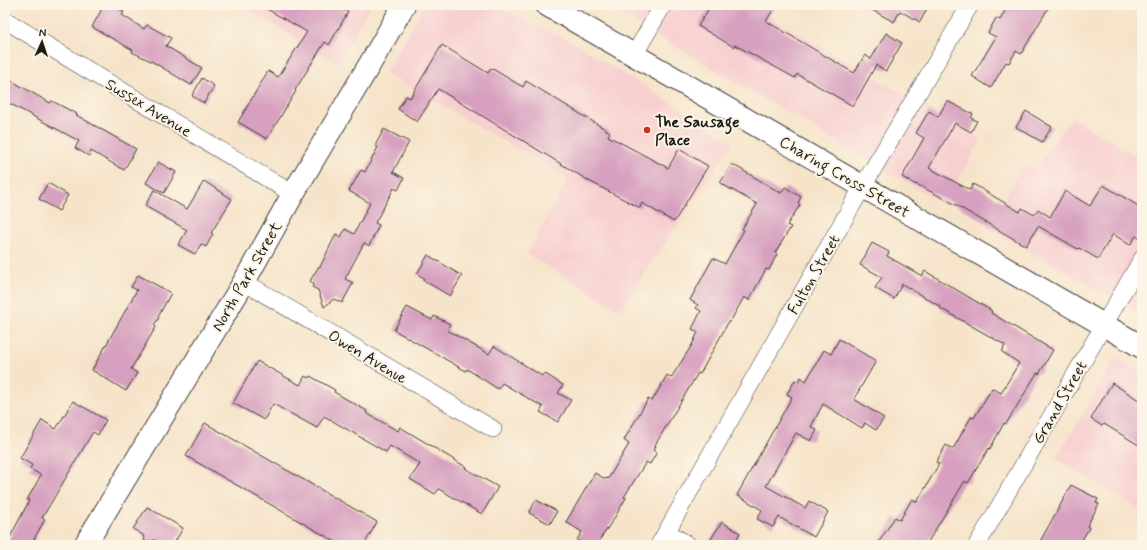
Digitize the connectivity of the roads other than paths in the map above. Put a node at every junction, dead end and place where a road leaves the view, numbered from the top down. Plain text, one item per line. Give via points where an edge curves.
1 (404, 5) edge
2 (547, 5) edge
3 (663, 5) edge
4 (970, 5) edge
5 (5, 20) edge
6 (634, 55) junction
7 (863, 186) junction
8 (293, 194) junction
9 (1142, 260) edge
10 (244, 282) junction
11 (1104, 324) junction
12 (1142, 347) edge
13 (493, 429) dead end
14 (663, 539) edge
15 (85, 545) edge
16 (688, 545) edge
17 (976, 545) edge

1 - 8 main road, North Park Street
2 - 6 main road, Charing Cross Street
3 - 6 street
4 - 7 street, Fulton Street
5 - 8 street, Sussex Avenue
6 - 7 main road, Charing Cross Street
7 - 11 main road, Charing Cross Street
7 - 14 street, Fulton Street
8 - 10 main road, North Park Street
9 - 11 street, Grand Street
10 - 13 street, Owen Avenue
10 - 15 main road, North Park Street
11 - 12 main road, Charing Cross Street
11 - 17 street, Grand Street
14 - 16 street

